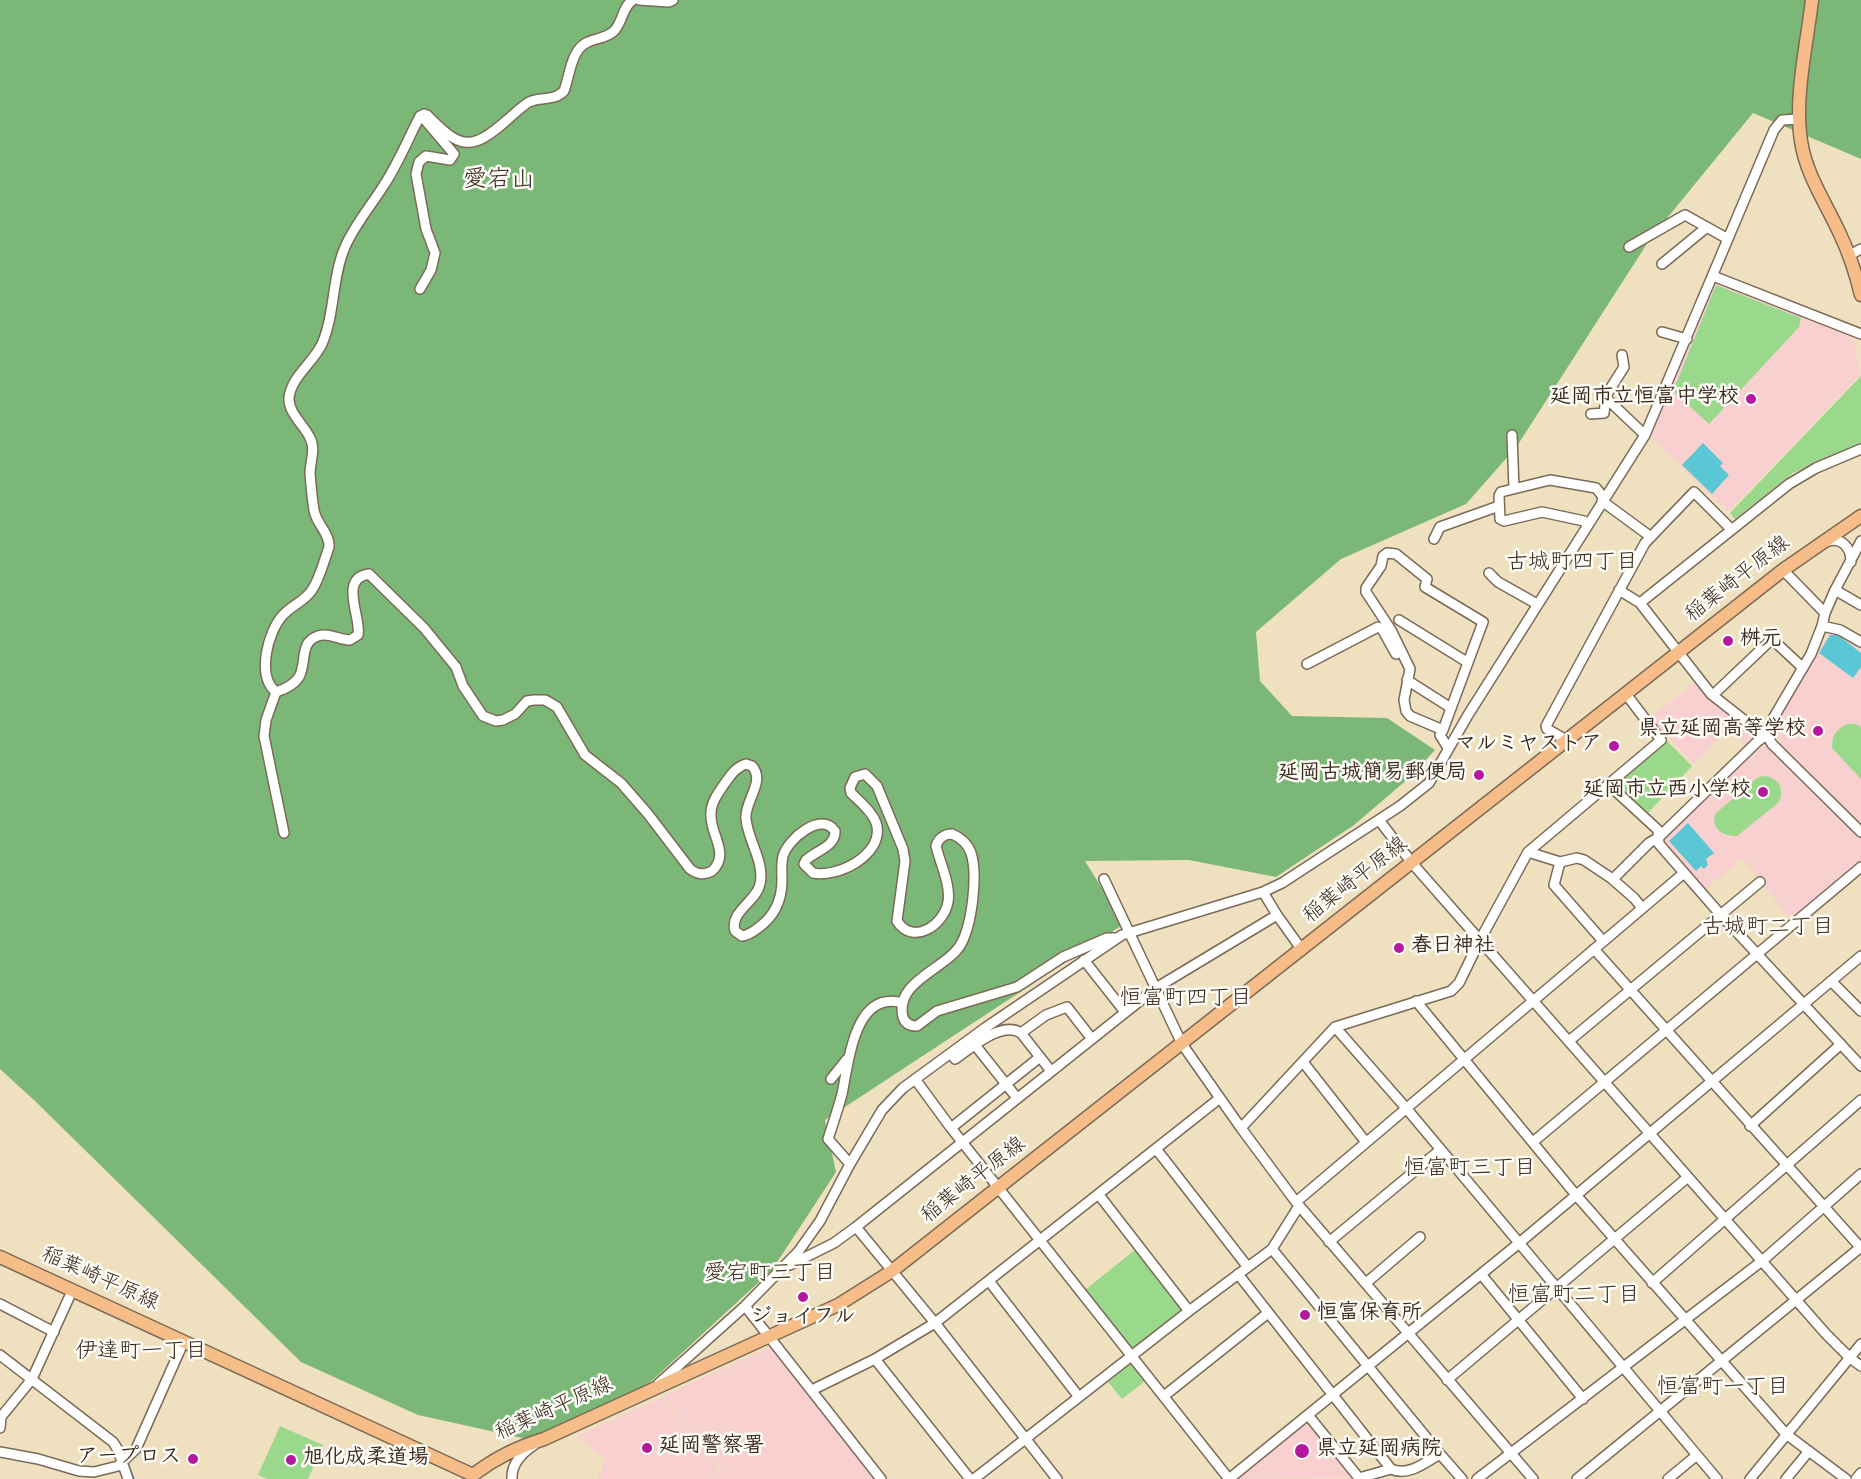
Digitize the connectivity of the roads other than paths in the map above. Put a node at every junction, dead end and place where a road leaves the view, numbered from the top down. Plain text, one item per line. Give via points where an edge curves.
1 (633, 0) edge
2 (639, 0) edge
3 (673, 0) edge
4 (1812, 0) edge
5 (421, 115) junction
6 (1800, 119) junction
7 (1707, 227) junction
8 (1728, 239) junction
9 (1629, 247) dead end
10 (1861, 249) edge
11 (1848, 256) junction
12 (1662, 264) dead end
13 (1713, 276) junction
14 (420, 289) dead end
15 (1861, 294) edge
16 (1662, 332) dead end
17 (1861, 334) edge
18 (1687, 339) junction
19 (1622, 355) dead end
20 (1606, 398) junction
21 (1591, 414) dead end
22 (1512, 435) dead end
23 (1645, 435) junction
24 (1861, 449) edge
25 (1514, 489) junction
26 (1603, 499) junction
27 (1499, 506) junction
28 (1861, 516) edge
29 (1588, 524) junction
30 (1731, 529) junction
31 (1651, 537) junction
32 (1434, 539) dead end
33 (1861, 541) edge
34 (1820, 544) junction
35 (1855, 557) edge
36 (1783, 570) junction
37 (1489, 573) dead end
38 (1619, 590) junction
39 (1834, 590) junction
40 (1640, 603) junction
41 (1537, 604) junction
42 (1861, 605) edge
43 (1825, 613) junction
44 (1399, 620) dead end
45 (1822, 626) junction
46 (1861, 642) edge
47 (1679, 653) junction
48 (1467, 662) junction
49 (1307, 664) dead end
50 (1803, 668) junction
51 (1409, 682) junction
52 (276, 692) junction
53 (1626, 694) junction
54 (1713, 695) junction
55 (1451, 708) junction
56 (1443, 730) junction
57 (1764, 737) junction
58 (1568, 741) junction
59 (1448, 748) junction
60 (1608, 784) junction
61 (1379, 820) junction
62 (1861, 832) edge
63 (284, 833) dead end
64 (1659, 837) junction
65 (1528, 852) junction
66 (1560, 862) junction
67 (1412, 863) junction
68 (1861, 867) edge
69 (1684, 873) junction
70 (1611, 878) junction
71 (1104, 879) dead end
72 (1760, 882) dead end
73 (1263, 892) junction
74 (1642, 908) junction
75 (1720, 914) junction
76 (1276, 915) junction
77 (1129, 932) junction
78 (1117, 938) junction
79 (1480, 940) junction
80 (1603, 941) junction
81 (1594, 949) junction
82 (1302, 950) junction
83 (1757, 954) junction
84 (1861, 956) edge
85 (1084, 960) junction
86 (1831, 981) junction
87 (1156, 988) junction
88 (1630, 989) junction
89 (1533, 1000) junction
90 (1416, 1001) junction
91 (903, 1003) junction
92 (1804, 1004) junction
93 (1861, 1011) edge
94 (1125, 1012) junction
95 (1335, 1027) junction
96 (1665, 1031) junction
97 (1021, 1033) junction
98 (1092, 1039) junction
99 (1569, 1041) junction
100 (1182, 1044) junction
101 (1841, 1044) junction
102 (975, 1045) junction
103 (951, 1053) junction
104 (850, 1054) junction
105 (1040, 1057) junction
106 (1463, 1058) junction
107 (1302, 1062) junction
108 (1861, 1066) edge
109 (1052, 1071) junction
110 (831, 1079) dead end
111 (915, 1079) junction
112 (1605, 1081) junction
113 (1711, 1082) junction
114 (1006, 1084) junction
115 (1017, 1098) junction
116 (1221, 1098) junction
117 (1861, 1100) edge
118 (1406, 1108) junction
119 (1750, 1126) junction
120 (951, 1128) junction
121 (1241, 1128) junction
122 (1650, 1133) junction
123 (1365, 1141) junction
124 (963, 1142) junction
125 (1533, 1142) junction
126 (1157, 1150) junction
127 (1440, 1150) junction
128 (850, 1164) junction
129 (1785, 1165) junction
130 (1861, 1174) edge
131 (1688, 1177) junction
132 (999, 1188) junction
133 (1099, 1195) junction
134 (1576, 1195) junction
135 (1297, 1204) junction
136 (1824, 1207) junction
137 (1725, 1218) junction
138 (856, 1227) junction
139 (1420, 1237) dead end
140 (1615, 1239) junction
141 (1041, 1240) junction
142 (1329, 1242) junction
143 (1518, 1244) junction
144 (1861, 1247) edge
145 (1272, 1249) junction
146 (0, 1257) edge
147 (1762, 1261) junction
148 (1247, 1266) junction
149 (781, 1270) junction
150 (892, 1271) junction
151 (1238, 1274) junction
152 (1481, 1274) junction
153 (989, 1281) junction
154 (1366, 1283) junction
155 (1653, 1283) junction
156 (1556, 1288) junction
157 (72, 1291) junction
158 (1797, 1301) junction
159 (0, 1304) edge
160 (746, 1306) junction
161 (1189, 1311) junction
162 (1268, 1313) junction
163 (1685, 1320) junction
164 (1517, 1321) junction
165 (934, 1323) junction
166 (54, 1332) junction
167 (1410, 1333) junction
168 (769, 1336) junction
169 (184, 1341) junction
170 (1861, 1344) edge
171 (0, 1355) edge
172 (1132, 1356) junction
173 (1850, 1358) junction
174 (875, 1359) junction
175 (1722, 1362) junction
176 (1369, 1366) junction
177 (1861, 1366) edge
178 (1623, 1368) junction
179 (32, 1379) junction
180 (1447, 1380) junction
181 (651, 1390) junction
182 (812, 1390) junction
183 (1333, 1394) junction
184 (1164, 1395) junction
185 (1079, 1396) junction
186 (1583, 1399) junction
187 (4, 1405) edge
188 (1660, 1412) junction
189 (1308, 1415) junction
190 (0, 1428) edge
191 (1786, 1434) junction
192 (1026, 1438) junction
193 (544, 1439) junction
194 (1809, 1451) junction
195 (0, 1452) edge
196 (1440, 1454) junction
197 (1510, 1454) junction
198 (1697, 1455) junction
199 (122, 1462) junction
200 (1391, 1469) junction
201 (1861, 1473) edge
202 (478, 1477) edge
203 (1358, 1478) edge
204 (128, 1479) edge
205 (513, 1479) edge
206 (881, 1479) edge
207 (972, 1479) edge
208 (1057, 1479) edge
209 (1229, 1479) edge
210 (1462, 1479) edge
211 (1477, 1479) edge
212 (1533, 1479) edge
213 (1577, 1479) edge
214 (1668, 1479) edge
215 (1717, 1479) edge
216 (1750, 1479) edge
217 (1786, 1479) edge
218 (1846, 1479) edge
219 (1856, 1479) edge

1 - 5 street via 627,4 614,32 579,47 560,95 528,103 485,138 476,142 457,141 427,115
2 - 3 street
4 - 6 main road
5 - 14 street via 454,154 450,160 426,156 417,166 426,229 435,253 432,270
5 - 52 street via 385,184 345,245 324,339 294,383 289,398 313,445 310,472 314,511 330,539 315,585 308,596 282,616 269,640 267,680
6 - 8 street via 1782,120 1774,130
6 - 11 main road via 1809,171
7 - 8 street
7 - 9 street via 1685,215
7 - 12 street
8 - 13 street
10 - 11 street
11 - 15 main road
13 - 17 street
13 - 18 street
16 - 18 street
18 - 23 street
19 - 20 street via 1624,367
20 - 21 street via 1604,413
20 - 23 street
22 - 25 street
23 - 26 street
24 - 30 street via 1789,484
25 - 26 street via 1550,480 1596,488
25 - 27 street via 1501,492
26 - 29 street
26 - 31 street
27 - 29 street via 1500,519 1504,521 1542,512
27 - 32 street via 1438,528
28 - 34 main road, 稲葉崎平原線
29 - 41 street
30 - 31 street via 1694,492
30 - 40 street
31 - 38 street
33 - 35 street
34 - 35 street via 1832,540 1843,543
34 - 36 main road, 稲葉崎平原線
35 - 39 street
36 - 43 street
36 - 47 main road, 稲葉崎平原線
37 - 41 street
38 - 40 street
38 - 58 street via 1546,726
39 - 42 street
39 - 43 street
40 - 47 street
41 - 59 street
43 - 45 street
44 - 48 street
45 - 46 street via 1840,630
45 - 50 street
47 - 53 main road, 稲葉崎平原線
47 - 54 street
48 - 51 street via 1483,622 1425,587 1427,579 1396,554 1387,553 1366,592 1410,669
48 - 55 street
49 - 51 street via 1378,627
50 - 54 street via 1772,639
50 - 57 street
51 - 55 street
51 - 56 street via 1404,700 1406,711
52 - 63 street via 264,736
52 - 91 street via 292,685 299,676 312,638 327,635 350,640 358,635 352,595 357,580 369,574 424,628 456,667 463,686 483,716 503,720 534,700 545,700 557,707 585,755 621,783 695,873 712,871 721,859 711,813 717,795 735,770 746,764 752,766 757,776 746,818 761,883 736,918 735,931 742,936 772,915 781,894 783,855 791,841 810,827 828,824 836,837 806,860 804,864 813,873 828,874 848,867 871,848 877,833 874,817 850,788 855,777 865,774 877,786 903,849 897,921 906,931 915,933 931,928 948,903 937,842 952,834 971,853 973,904 960,946 915,983
53 - 58 main road, 稲葉崎平原線
53 - 60 street via 1660,740
54 - 57 street
55 - 56 street
56 - 59 street via 1440,735
57 - 62 street
57 - 64 street
58 - 67 main road, 稲葉崎平原線
59 - 61 street via 1429,783
60 - 64 street via 1658,830
60 - 65 street
61 - 67 street
61 - 73 street via 1303,871
64 - 69 street via 1659,844
64 - 70 street
65 - 66 street
65 - 79 street
66 - 70 street via 1584,860
66 - 80 street via 1554,885
67 - 79 street
67 - 82 main road, 稲葉崎平原線
68 - 83 street
69 - 74 street
69 - 75 street
70 - 74 street
71 - 77 street
72 - 75 street
73 - 76 street
73 - 77 street
74 - 80 street
75 - 83 street
75 - 88 street
76 - 82 street
76 - 87 street
77 - 78 street
77 - 87 street
78 - 85 street
78 - 91 street via 1107,938 1063,957 1017,987 937,1011 917,1026 904,1021
79 - 89 street
79 - 90 street via 1451,991
80 - 81 street
81 - 88 street
81 - 89 street
82 - 100 main road, 稲葉崎平原線
83 - 92 street
83 - 96 street
84 - 86 street
85 - 94 street
85 - 103 street
86 - 92 street
86 - 93 street
87 - 94 street
87 - 100 street
88 - 96 street
88 - 99 street
89 - 99 street
89 - 106 street
90 - 95 street
90 - 106 street
91 - 104 street via 887,1000 868,1012 856,1031
92 - 101 street
92 - 113 street
94 - 98 street
95 - 107 street
95 - 118 street
96 - 112 street
96 - 113 street
97 - 98 street via 1046,1015 1067,1007
97 - 102 street via 1012,1029 995,1032
97 - 105 street
98 - 109 street
99 - 112 street
100 - 116 street
100 - 132 main road, 稲葉崎平原線
101 - 108 street
101 - 119 street
102 - 103 street via 955,1059
102 - 114 street
103 - 111 street
104 - 110 street
104 - 128 street via 828,1139
105 - 109 street
105 - 114 street
106 - 118 street
106 - 125 street
107 - 121 street
107 - 123 street
109 - 115 street
111 - 120 street
111 - 128 street via 886,1105
112 - 122 street
112 - 125 street
113 - 119 street
113 - 122 street
114 - 115 street
114 - 120 street
115 - 124 street
116 - 121 street
116 - 126 street
117 - 129 street
118 - 123 street
118 - 127 street
119 - 129 street
120 - 124 street
121 - 135 street
122 - 131 street
122 - 134 street
123 - 135 street
124 - 132 street
124 - 138 street
125 - 134 street
126 - 133 street
126 - 148 street
127 - 142 street
127 - 143 street
128 - 149 street via 820,1221
129 - 136 street
129 - 137 street
130 - 136 street
131 - 137 street
131 - 140 street
132 - 141 street
132 - 150 main road, 稲葉崎平原線
133 - 141 street
133 - 161 street
134 - 140 street
134 - 143 street
135 - 142 street
135 - 145 street
136 - 144 street
136 - 147 street
137 - 147 street
137 - 155 street
138 - 149 street
138 - 150 street
139 - 154 street
140 - 155 street
140 - 156 street
141 - 153 street
141 - 172 street
142 - 154 street
143 - 152 street
143 - 156 street
144 - 158 street
145 - 148 street
145 - 176 street
146 - 157 main road, 稲葉崎平原線
147 - 158 street
147 - 163 street
148 - 151 street
149 - 160 street
150 - 165 street
150 - 168 main road, 稲葉崎平原線 via 838,1305
151 - 161 street
151 - 162 street
152 - 164 street
152 - 167 street
153 - 165 street
153 - 185 street
154 - 167 street
155 - 163 street
156 - 164 street
156 - 178 street
157 - 166 street
157 - 169 main road, 稲葉崎平原線
158 - 173 street
158 - 175 street
159 - 166 street
160 - 168 street
160 - 181 street
161 - 172 street
162 - 183 street
162 - 184 street
163 - 175 street
163 - 178 street
164 - 180 street
164 - 186 street
165 - 174 street
165 - 192 street
166 - 179 street
167 - 176 street
167 - 180 street
168 - 181 main road, 稲葉崎平原線
168 - 182 street
169 - 199 street via 136,1449
169 - 202 main road, 稲葉崎平原線
170 - 173 street
171 - 179 street
172 - 184 street
172 - 185 street
173 - 177 street
173 - 191 street
174 - 182 street
174 - 207 street
175 - 188 street
175 - 191 street
176 - 183 street
176 - 196 street
178 - 186 street
178 - 188 street
179 - 187 street
179 - 199 street via 113,1442
180 - 197 street
181 - 193 main road, 稲葉崎平原線
182 - 206 street
183 - 189 street
183 - 200 street
184 - 209 street
185 - 192 street
186 - 197 street
187 - 190 street
188 - 198 street
188 - 213 street
189 - 203 street
189 - 209 street
191 - 194 street
191 - 216 street
192 - 207 street
192 - 208 street
193 - 202 main road, 稲葉崎平原線 via 518,1446 490,1462
193 - 205 street via 514,1465
194 - 217 street
194 - 218 street
195 - 199 street via 79,1471 94,1472
196 - 200 street via 1413,1469
196 - 210 street
197 - 211 street
197 - 212 street
198 - 214 street
198 - 215 street
199 - 204 street
200 - 203 street
201 - 219 street

